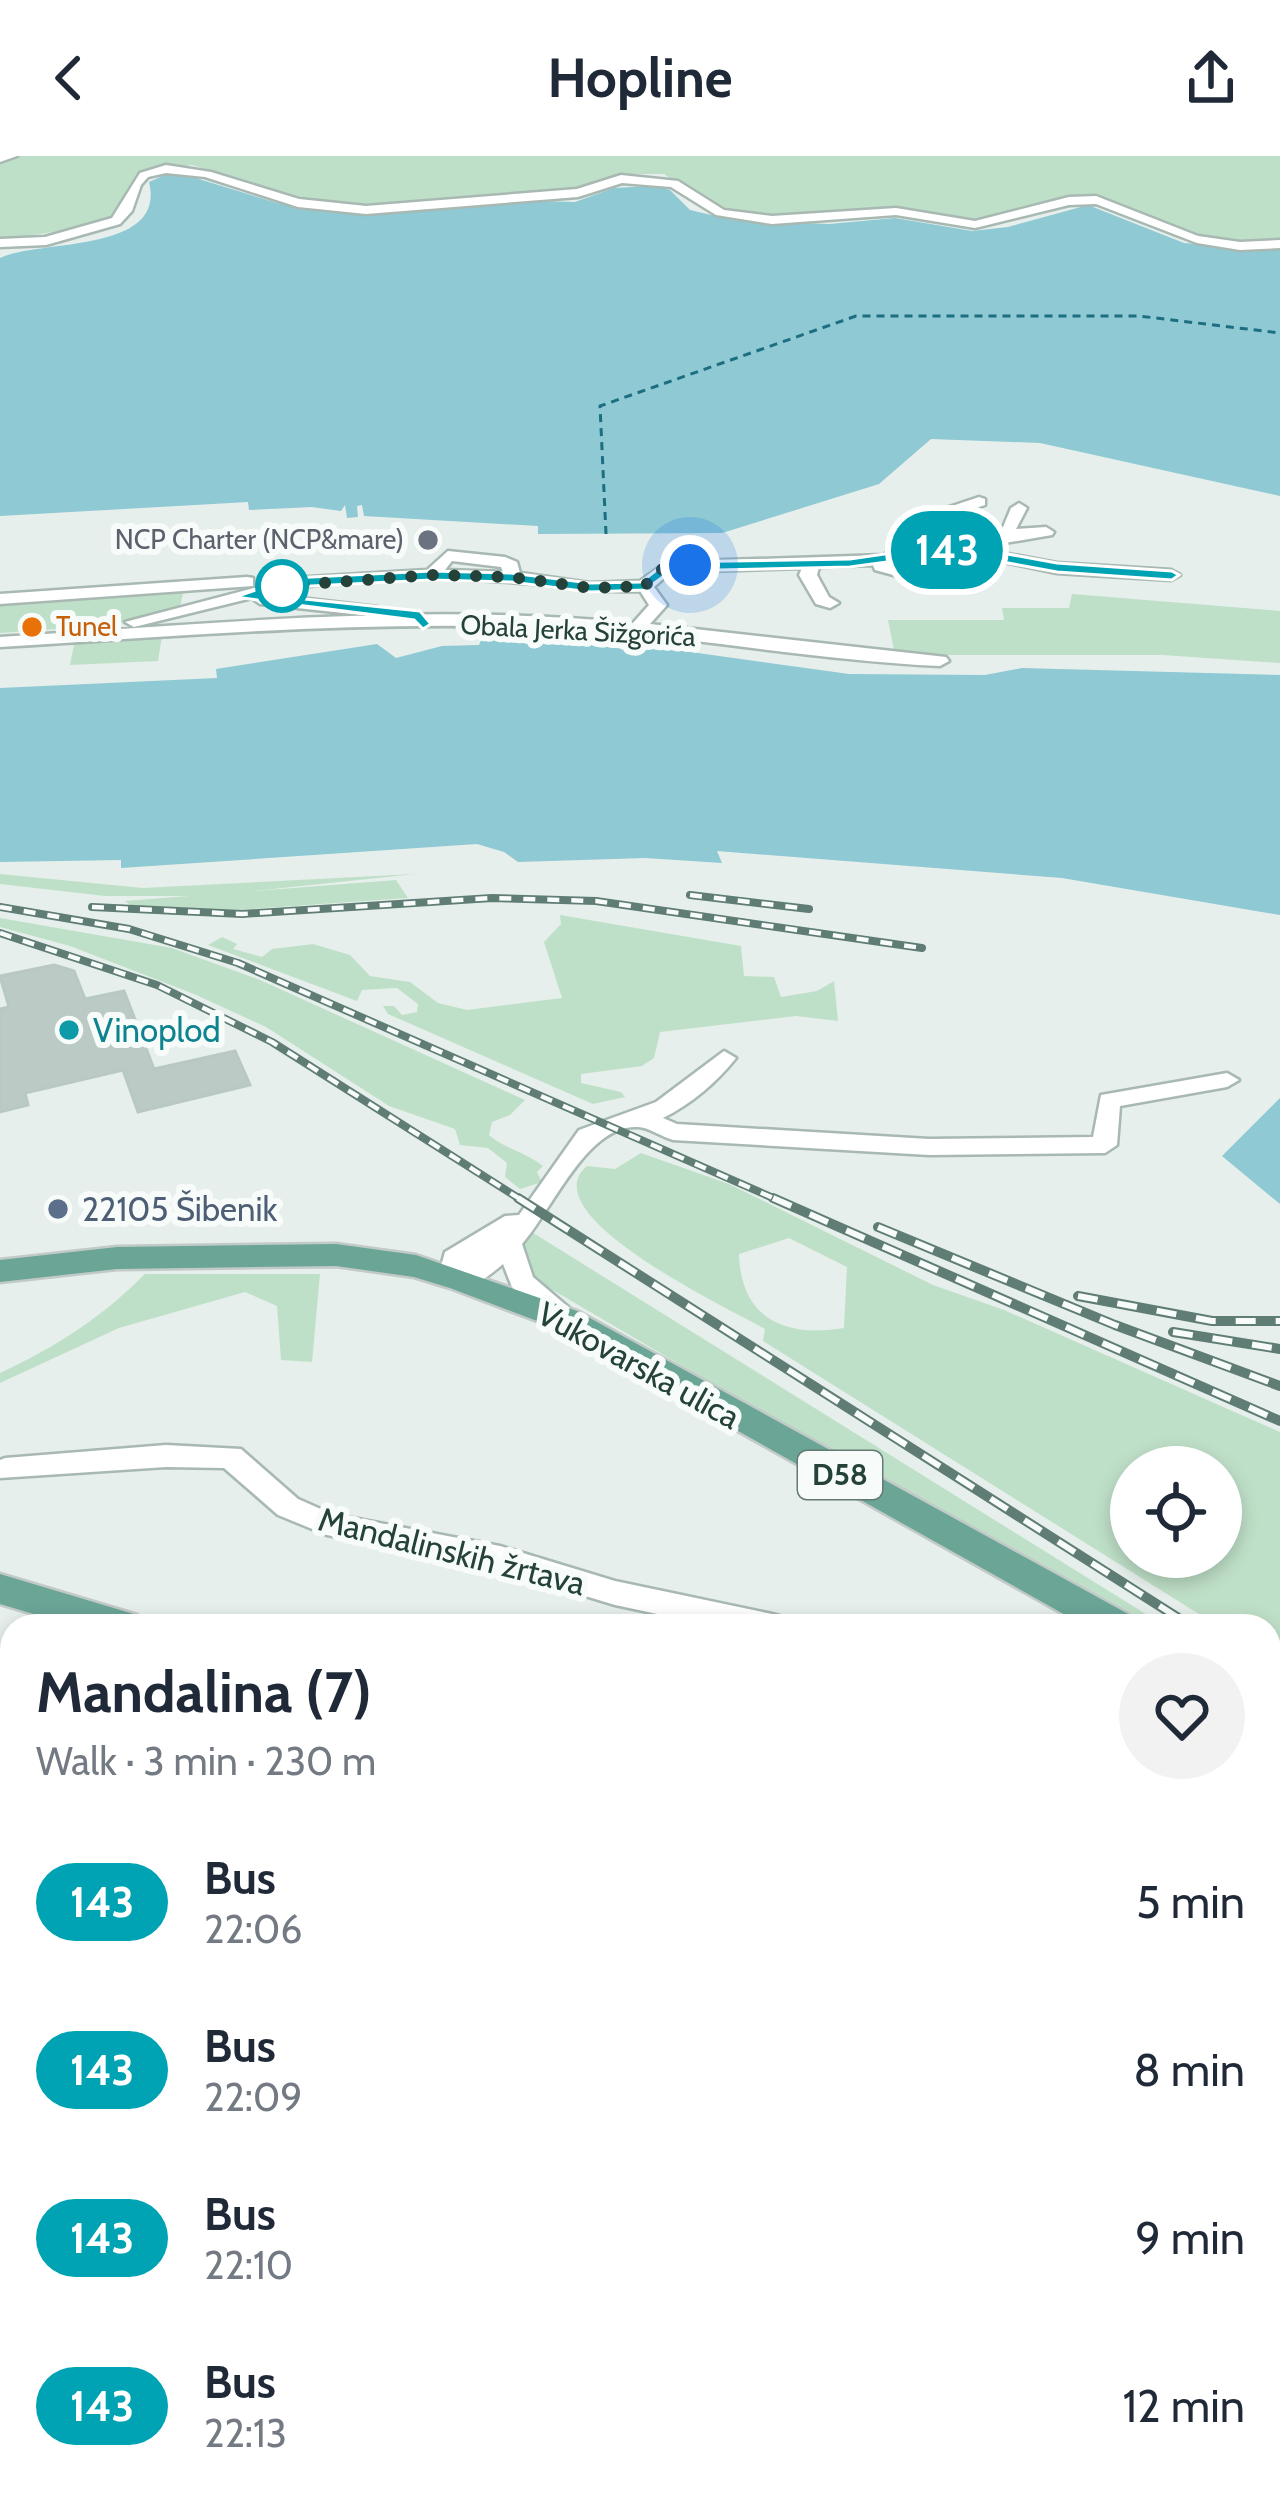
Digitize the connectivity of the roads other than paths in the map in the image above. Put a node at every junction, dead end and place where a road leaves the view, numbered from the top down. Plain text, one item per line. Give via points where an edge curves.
1 (11, 156) edge
2 (0, 159) edge
3 (0, 243) edge
4 (1280, 244) edge
5 (979, 502) dead end
6 (1019, 508) dead end
7 (1046, 532) dead end
8 (1010, 535) junction
9 (953, 548) junction
10 (878, 561) junction
11 (812, 563) junction
12 (1172, 575) dead end
13 (292, 583) junction
14 (645, 586) junction
15 (956, 587) dead end
16 (590, 588) junction
17 (242, 597) junction
18 (0, 598) edge
19 (830, 603) dead end
20 (423, 624) junction
21 (630, 628) junction
22 (75, 637) junction
23 (0, 642) edge
24 (940, 661) dead end
25 (724, 1058) dead end
26 (1227, 1080) dead end
27 (641, 1118) junction
28 (529, 1214) junction
29 (509, 1243) junction
30 (0, 1249) edge
31 (117, 1258) junction
32 (0, 1271) edge
33 (456, 1279) junction
34 (565, 1319) junction
35 (5, 1469) dead end
36 (0, 1589) edge
37 (84, 1614) edge
38 (715, 1614) edge
39 (1096, 1614) edge

1 - 2 street
3 - 4 street via 98,229 126,211 144,175 184,169 298,203 366,210 578,193 638,178 674,184 710,211 767,220 882,211 967,226 1097,200 1198,239
5 - 10 street via 946,513
6 - 8 street
7 - 8 street
8 - 9 street
9 - 10 street
9 - 12 street via 1057,568
10 - 11 street
10 - 15 street
11 - 14 street via 667,567
11 - 19 street via 808,575
13 - 16 street via 431,575 455,556 505,562 511,577
13 - 17 street
13 - 18 street
14 - 16 street
14 - 21 street via 658,605
16 - 21 street
17 - 20 street via 420,616
17 - 22 street
20 - 21 street, Obala Jerka Šižgorića
20 - 22 street, Obala Jerka Šižgorića
21 - 24 street, Obala Jerka Šižgorića
22 - 23 street, Obala Jerka Šižgorića
25 - 27 street via 705,1080
26 - 27 street via 1109,1100 1106,1145 929,1148 674,1132
27 - 28 street via 590,1134
28 - 29 street
28 - 33 street via 454,1258
29 - 33 street
29 - 34 street via 521,1281
30 - 31 main road, Vukovarska ulica / D58 via 67,1248
31 - 32 main road, Vukovarska ulica / D58
31 - 33 main road, Vukovarska ulica / D58 via 336,1255
33 - 34 main road, Vukovarska ulica / D58
34 - 39 main road, Vukovarska ulica / D58
35 - 38 street, Mandalinskih žrtava via 232,1457 289,1508 327,1524
36 - 37 main road

